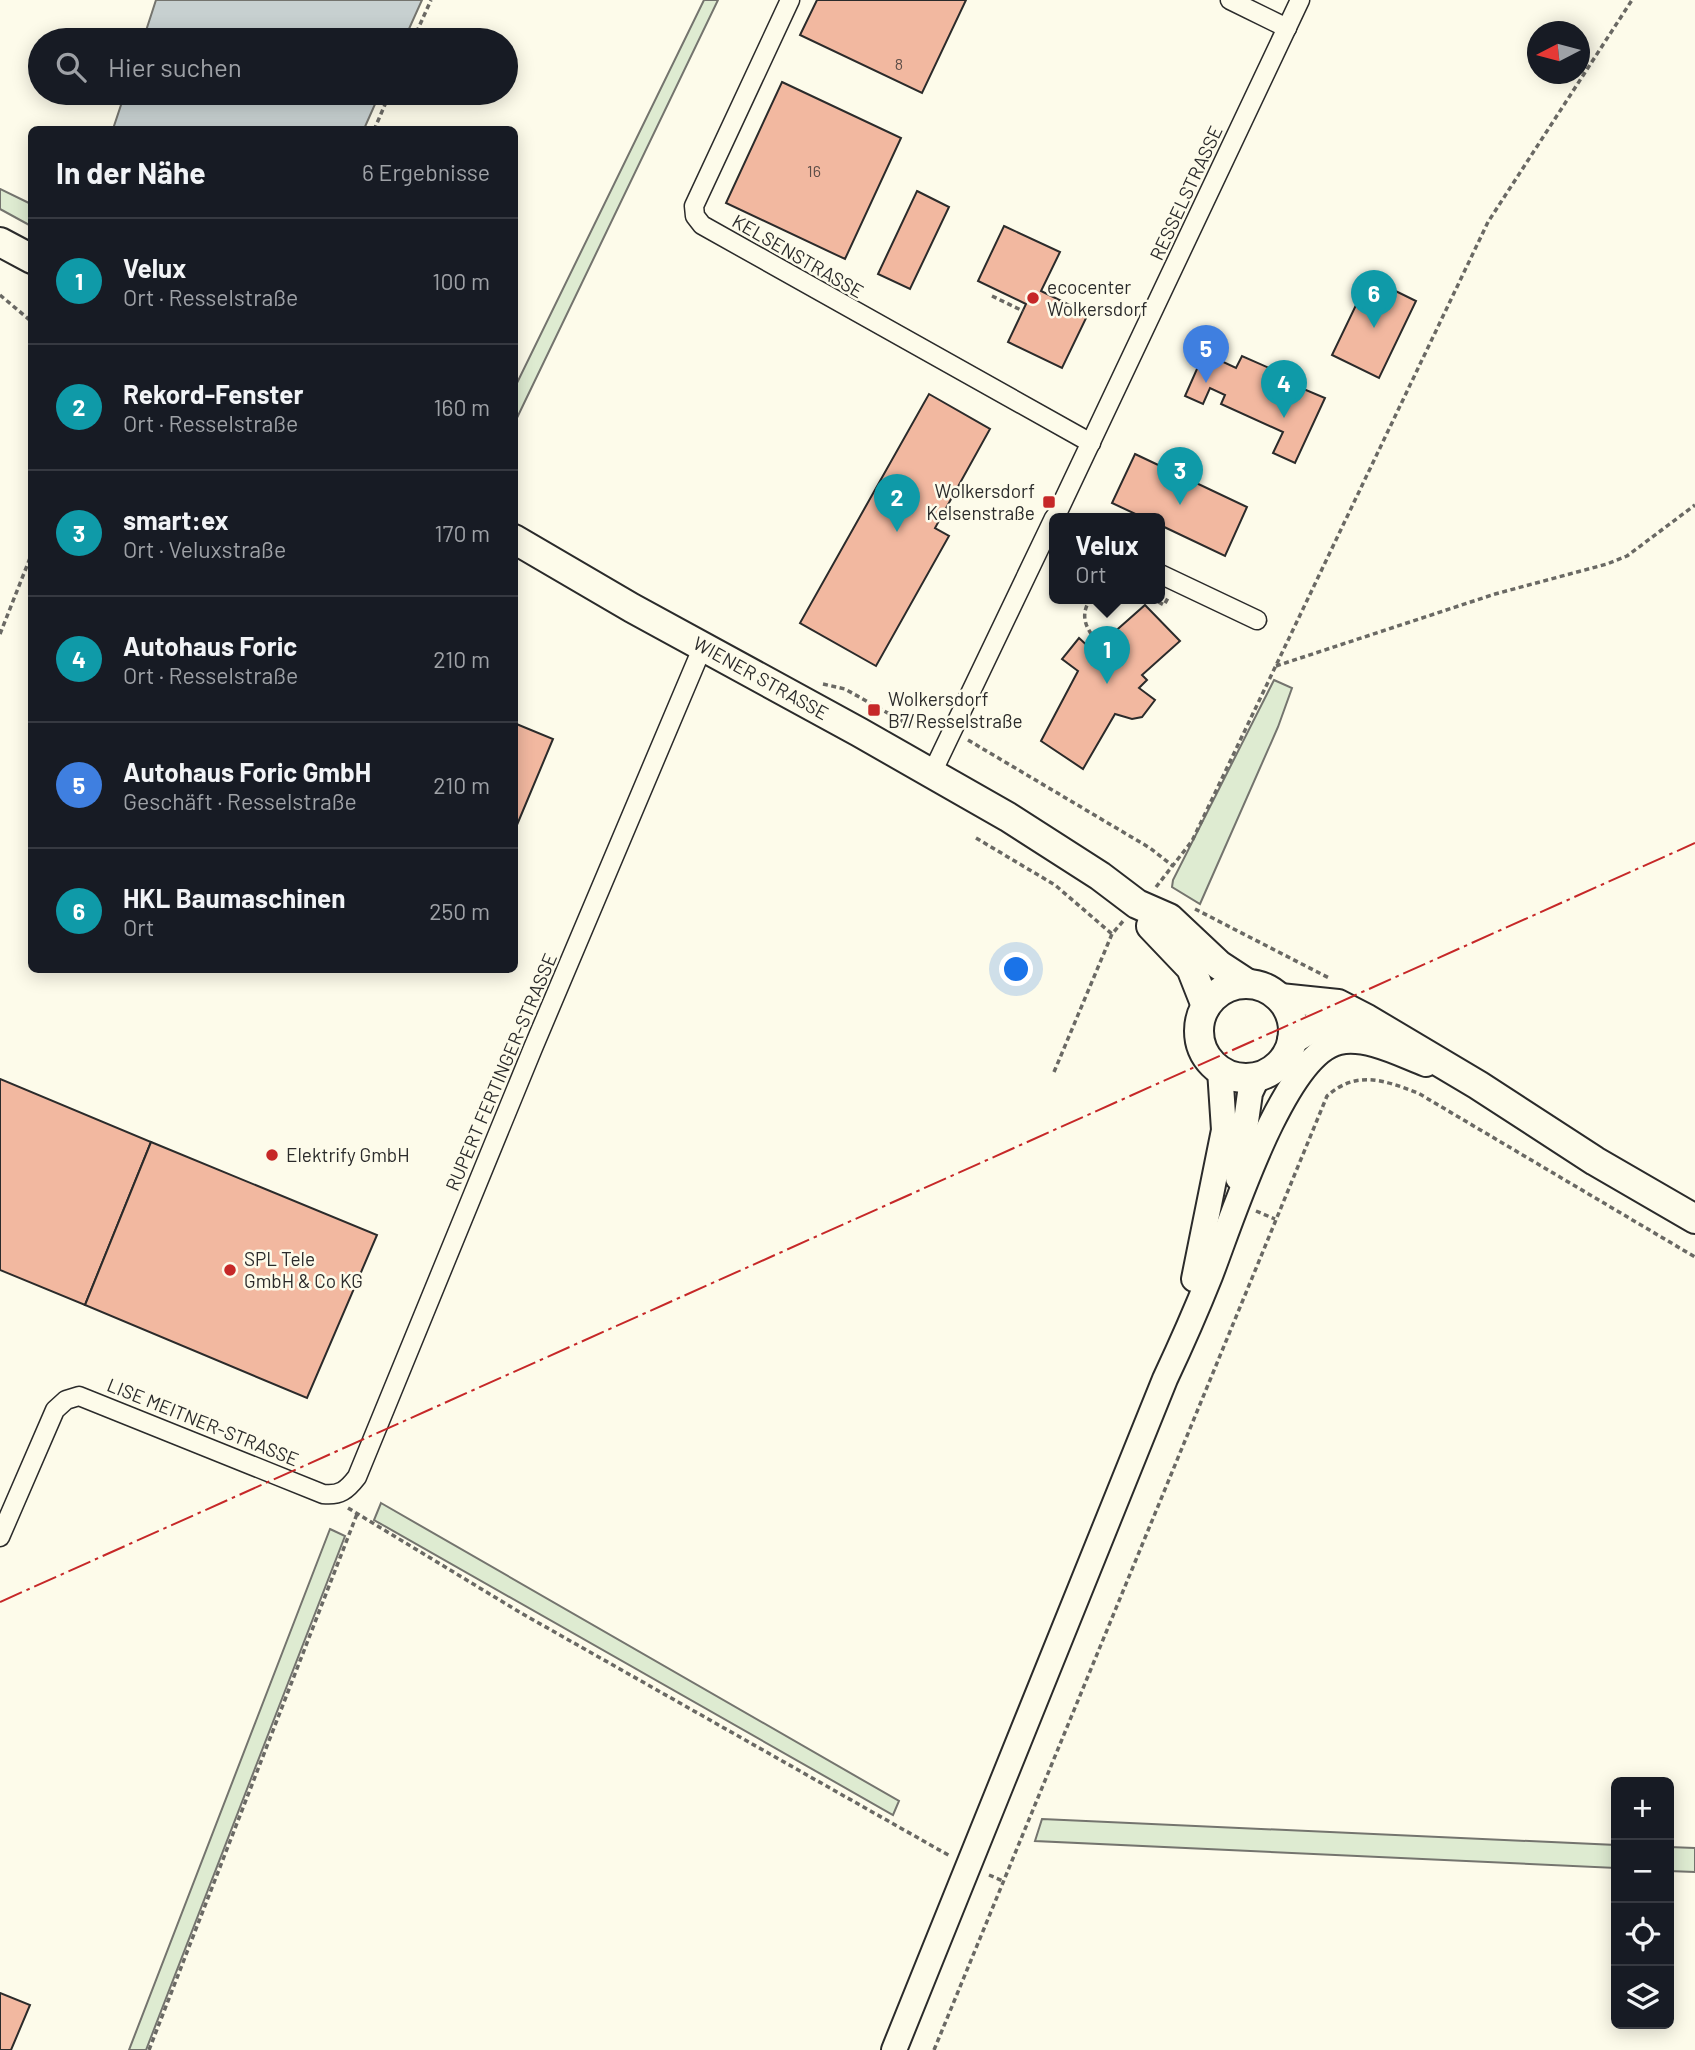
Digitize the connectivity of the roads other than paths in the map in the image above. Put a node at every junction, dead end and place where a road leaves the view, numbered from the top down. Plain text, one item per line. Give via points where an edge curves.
1 (790, 0) edge
2 (1230, 0) edge
3 (1300, 0) edge
4 (1287, 28) junction
5 (0, 242) edge
6 (28, 257) edge
7 (1091, 443) junction
8 (1058, 513) edge
9 (1049, 532) edge
10 (518, 540) edge
11 (1165, 576) edge
12 (1257, 621) dead end
13 (704, 646) junction
14 (932, 774) junction
15 (1136, 904) junction
16 (1248, 984) junction
17 (1280, 998) junction
18 (1206, 1006) junction
19 (1367, 1019) junction
20 (1292, 1040) junction
21 (1220, 1070) junction
22 (1258, 1076) junction
23 (1478, 1085) junction
24 (1234, 1203) junction
25 (1695, 1219) edge
26 (1165, 1379) junction
27 (332, 1494) joint
28 (0, 1537) edge
29 (894, 2050) edge

1 - 7 street, KELSENSTRASSE via 694,206 695,216 702,225 768,265
2 - 4 street
3 - 4 street, RESSELSTRASSE
4 - 7 street, RESSELSTRASSE
5 - 6 main road
7 - 8 street, RESSELSTRASSE
9 - 14 street, RESSELSTRASSE
10 - 13 main road, WIENER STRASSE
11 - 12 street
13 - 14 main road, WIENER STRASSE
13 - 27 street, RUPERT FERTINGER-STRASSE via 357,1477
14 - 15 main road, WIENER STRASSE via 1008,817
15 - 16 main road via 1169,918 1219,965
15 - 18 main road via 1191,968
16 - 17 main road
16 - 18 main road via 1227,988
17 - 19 main road via 1339,1004
17 - 20 main road via 1292,1018
18 - 21 main road via 1199,1036 1206,1055
19 - 20 main road via 1320,1023
19 - 23 main road
20 - 22 main road via 1277,1066
21 - 22 main road via 1245,1078
21 - 26 main road via 1225,1111 1219,1163 1196,1270
22 - 24 main road via 1250,1093
23 - 24 main road via 1367,1043 1327,1046 1296,1079
23 - 25 main road
24 - 26 main road via 1198,1307
26 - 29 main road
27 - 28 street, LISE MEITNER-STRASSE via 79,1396 55,1410

